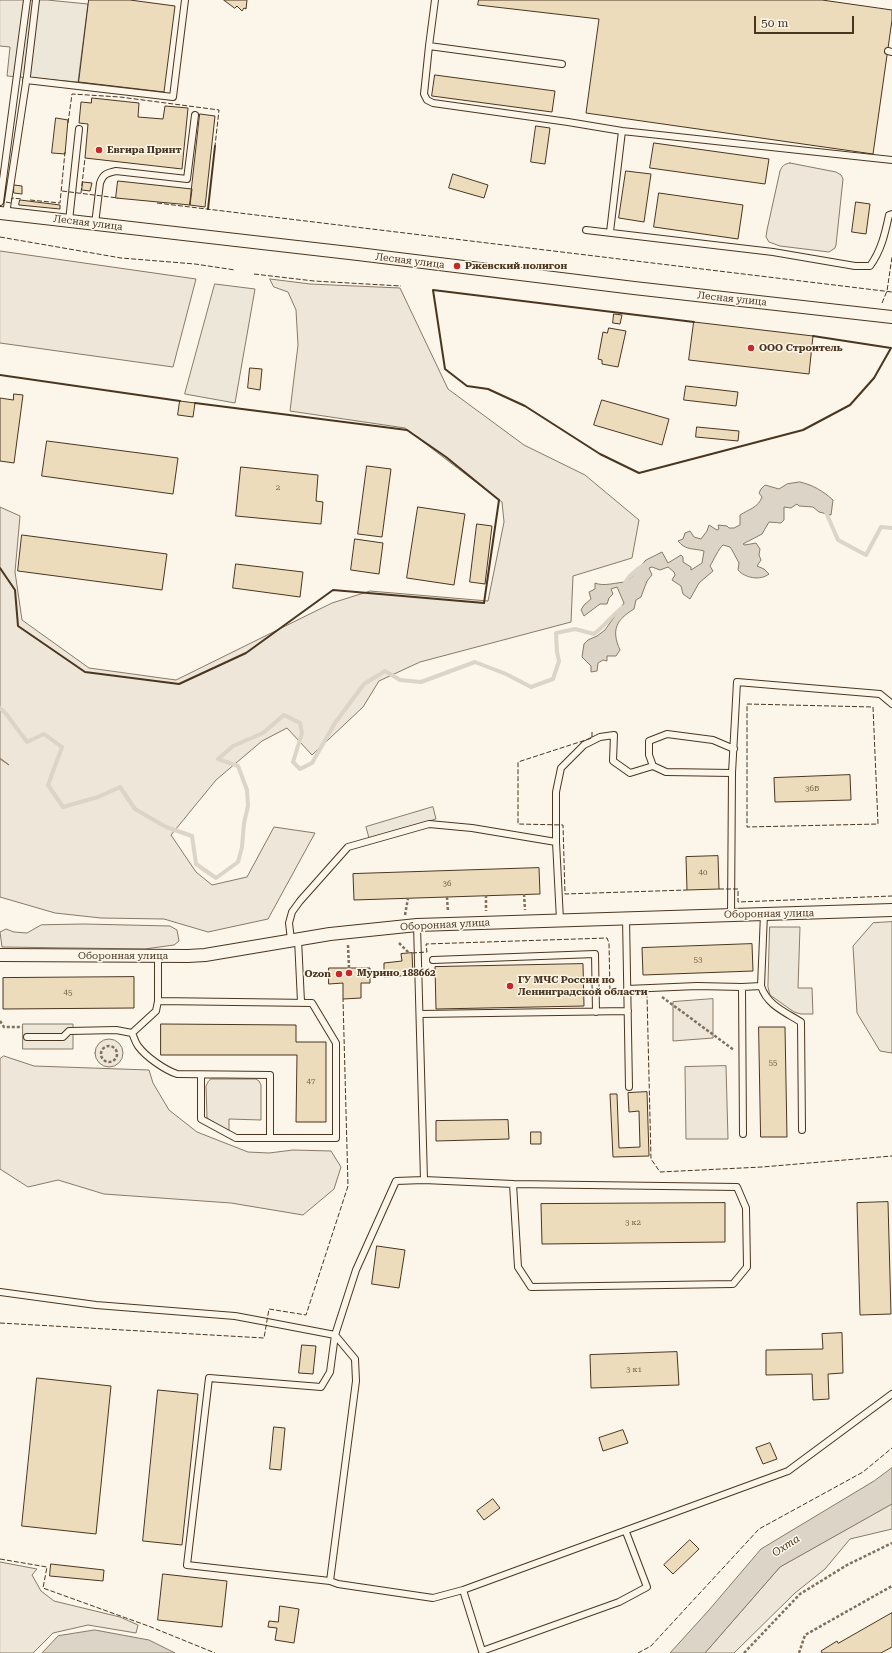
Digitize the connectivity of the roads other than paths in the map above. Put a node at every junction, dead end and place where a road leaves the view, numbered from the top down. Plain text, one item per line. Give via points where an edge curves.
1 (27, 0) edge
2 (36, 0) edge
3 (185, 0) edge
4 (435, 0) edge
5 (429, 46) junction
6 (562, 64) dead end
7 (26, 80) junction
8 (195, 115) dead end
9 (79, 129) dead end
10 (622, 131) junction
11 (892, 160) edge
12 (0, 202) edge
13 (3, 213) edge
14 (892, 214) edge
15 (69, 221) junction
16 (95, 224) junction
17 (586, 230) dead end
18 (610, 232) junction
19 (892, 314) edge
20 (892, 317) edge
21 (892, 704) edge
22 (734, 749) junction
23 (653, 766) junction
24 (732, 773) junction
25 (556, 842) junction
26 (892, 910) edge
27 (764, 914) junction
28 (731, 915) junction
29 (626, 918) junction
30 (560, 920) junction
31 (417, 925) junction
32 (295, 940) junction
33 (0, 955) edge
34 (158, 956) junction
35 (433, 960) dead end
36 (761, 986) junction
37 (742, 987) junction
38 (627, 989) junction
39 (158, 1001) junction
40 (301, 1002) junction
41 (628, 1011) junction
42 (596, 1012) junction
43 (420, 1014) junction
44 (132, 1033) junction
45 (27, 1037) dead end
46 (201, 1075) junction
47 (629, 1086) dead end
48 (802, 1130) dead end
49 (743, 1134) dead end
50 (270, 1138) junction
51 (424, 1180) junction
52 (513, 1184) junction
53 (0, 1292) edge
54 (335, 1335) junction
55 (892, 1394) edge
56 (626, 1532) junction
57 (330, 1581) junction
58 (463, 1590) junction

1 - 12 lane
2 - 7 lane
3 - 7 lane via 173,97
4 - 5 lane
5 - 6 lane
5 - 10 lane via 424,94 430,102
7 - 13 lane
8 - 16 lane via 187,179 108,172 100,183
9 - 15 lane
10 - 11 lane
10 - 18 lane
13 - 15 street, Лесная улица
14 - 18 lane via 889,215 878,255 870,266
15 - 16 street, Лесная улица
16 - 20 street, Лесная улица
17 - 18 lane
19 - 20 lane
21 - 22 lane via 880,694 737,682
22 - 23 lane via 713,740 667,734 650,740 649,755
22 - 24 lane
23 - 24 lane via 666,772
23 - 25 lane via 630,772 622,768 614,761 614,735 600,737 584,745 561,768 556,792
24 - 28 lane
25 - 30 lane
25 - 32 lane via 472,828 428,824 348,847 292,912 290,923
26 - 27 street, Оборонная улица
27 - 28 street, Оборонная улица
27 - 36 lane
28 - 29 street, Оборонная улица
29 - 30 street, Оборонная улица
29 - 38 lane
30 - 31 street, Оборонная улица
31 - 32 street, Оборонная улица
31 - 43 lane
32 - 34 street, Оборонная улица via 205,955
32 - 40 lane
33 - 34 street, Оборонная улица
34 - 39 lane
35 - 42 lane via 595,954
36 - 37 lane
36 - 48 lane via 771,1003 801,1022
37 - 38 lane
37 - 49 lane
38 - 41 lane
39 - 40 lane
39 - 44 lane via 156,1011
40 - 50 lane via 312,1003 336,1043 336,1138
41 - 42 lane
41 - 47 lane
42 - 43 lane
43 - 51 lane
44 - 45 lane via 116,1030 68,1031 63,1037
44 - 46 lane via 138,1046 168,1071
46 - 50 lane via 201,1119 236,1138
46 - 50 lane via 270,1075
51 - 52 lane
51 - 54 lane via 396,1182 356,1270
52 - 52 lane via 737,1187 746,1208 747,1267 733,1284 531,1287 518,1267
53 - 54 lane via 96,1305 235,1316
54 - 57 lane via 355,1359 356,1381
54 - 57 lane via 330,1372 320,1386 209,1378 187,1565
55 - 56 lane via 788,1471
56 - 58 lane
56 - 58 lane via 648,1587 619,1602 482,1651
57 - 58 lane via 434,1598

